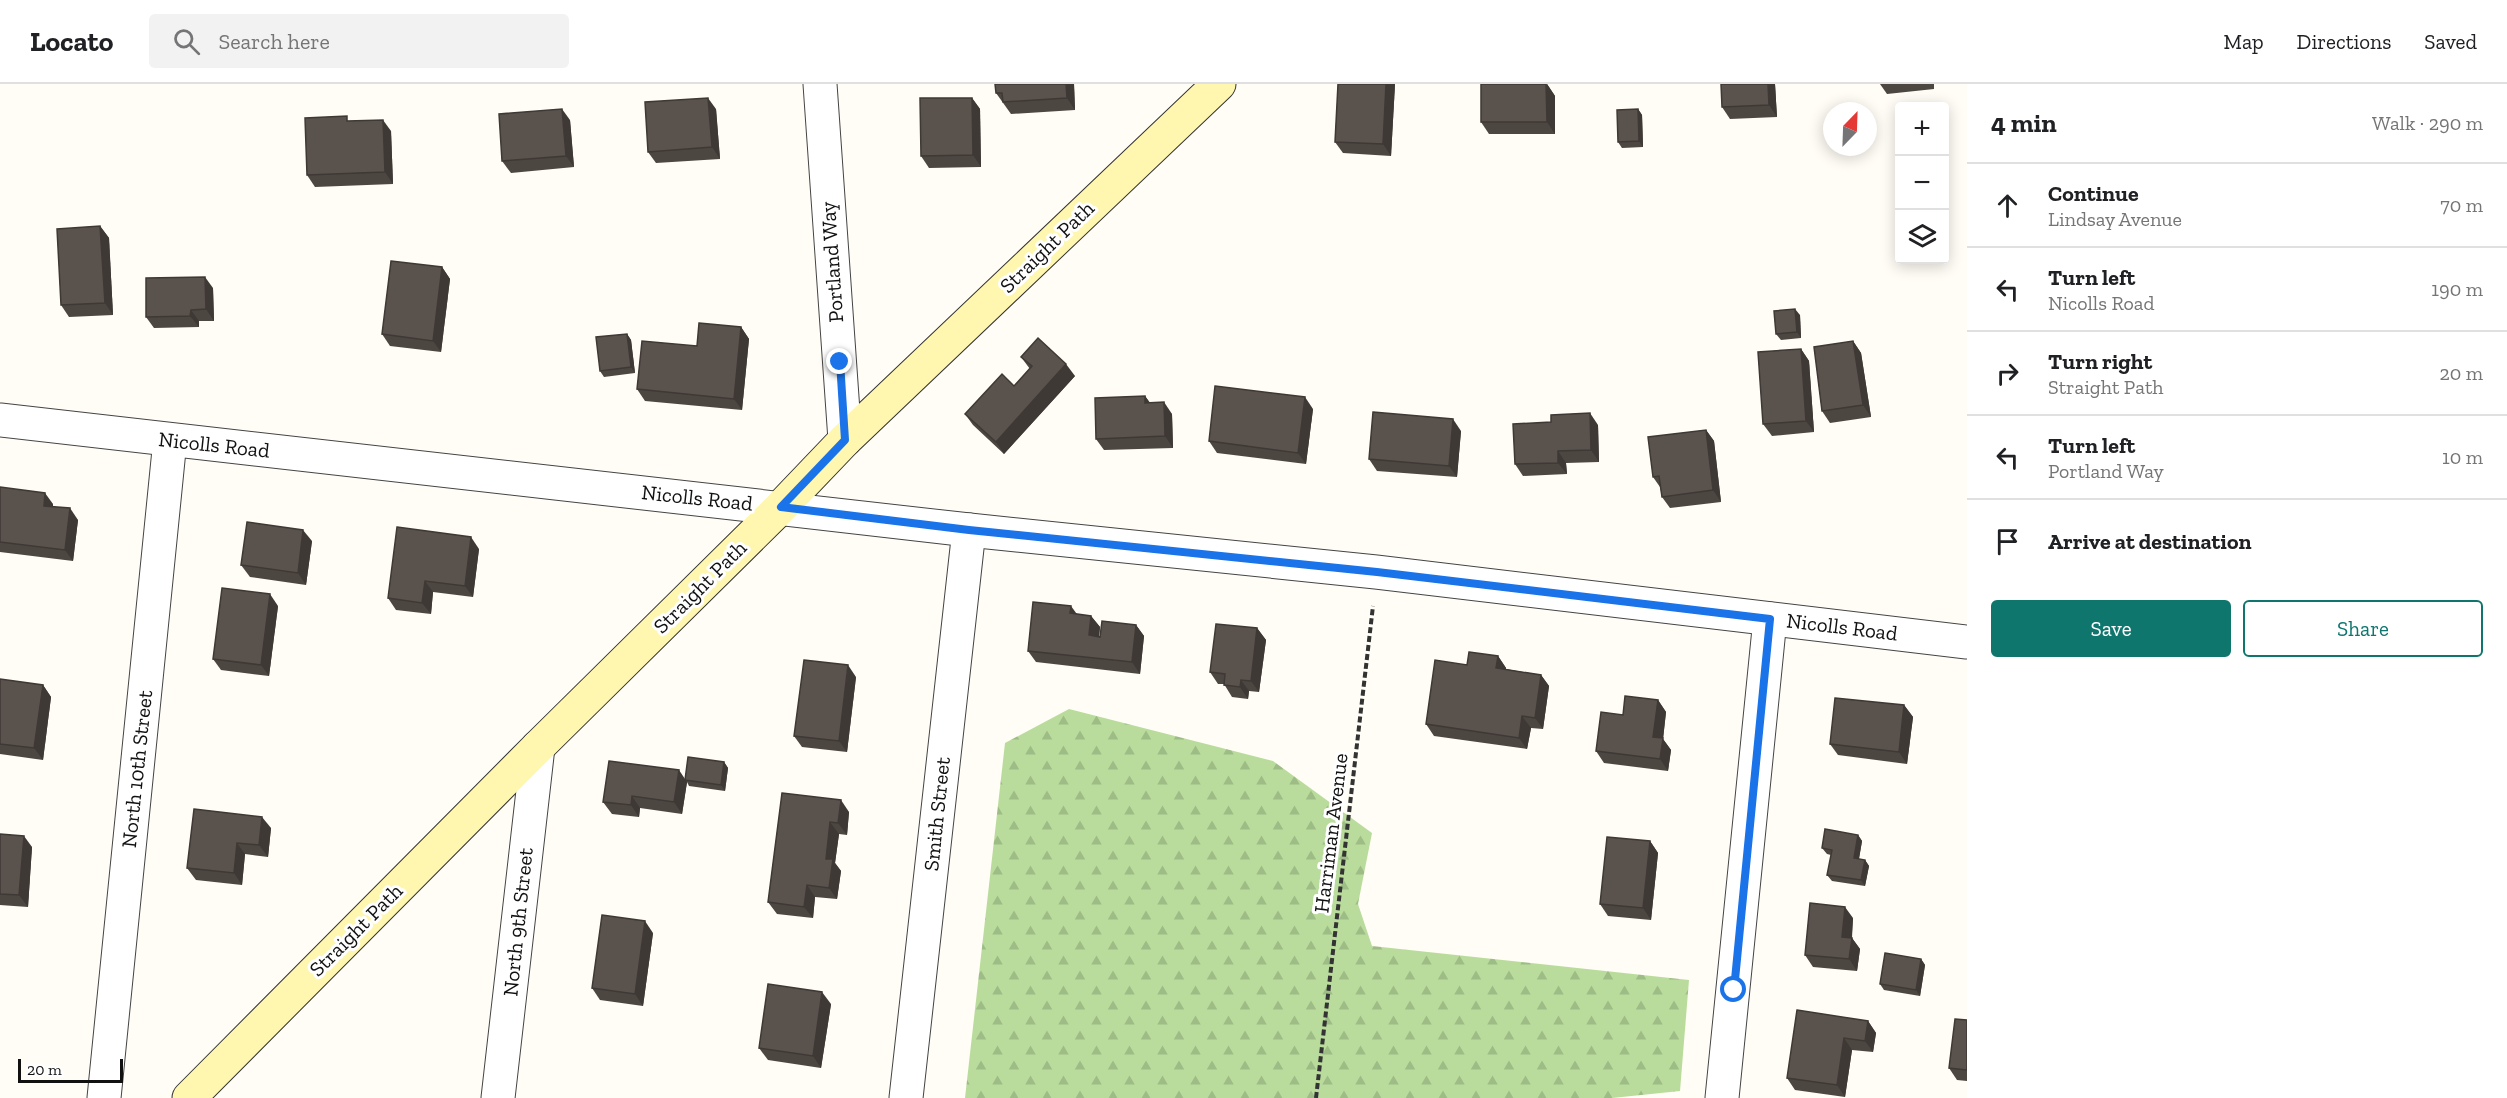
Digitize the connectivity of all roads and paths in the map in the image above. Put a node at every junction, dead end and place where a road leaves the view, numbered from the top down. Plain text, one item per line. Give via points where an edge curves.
1 (820, 84) edge
2 (1219, 84) edge
3 (0, 420) edge
4 (170, 440) junction
5 (845, 440) junction
6 (781, 507) junction
7 (969, 530) junction
8 (1377, 572) junction
9 (1770, 619) junction
10 (1967, 642) edge
11 (538, 747) junction
12 (104, 1098) edge
13 (189, 1098) edge
14 (498, 1098) edge
15 (906, 1098) edge
16 (1316, 1098) edge
17 (1722, 1098) edge

1 - 5 street, Portland Way
2 - 5 main road, Straight Path
3 - 4 street, Nicolls Road
4 - 6 street, Nicolls Road
4 - 12 street, North 10th Street
5 - 6 main road, Straight Path
6 - 7 street, Nicolls Road
6 - 11 main road, Straight Path
7 - 8 street, Nicolls Road
7 - 15 street, Smith Street
8 - 9 street, Nicolls Road
8 - 16 path, Harriman Avenue
9 - 10 street, Nicolls Road
9 - 17 street
11 - 13 main road, Straight Path
11 - 14 street, North 9th Street

